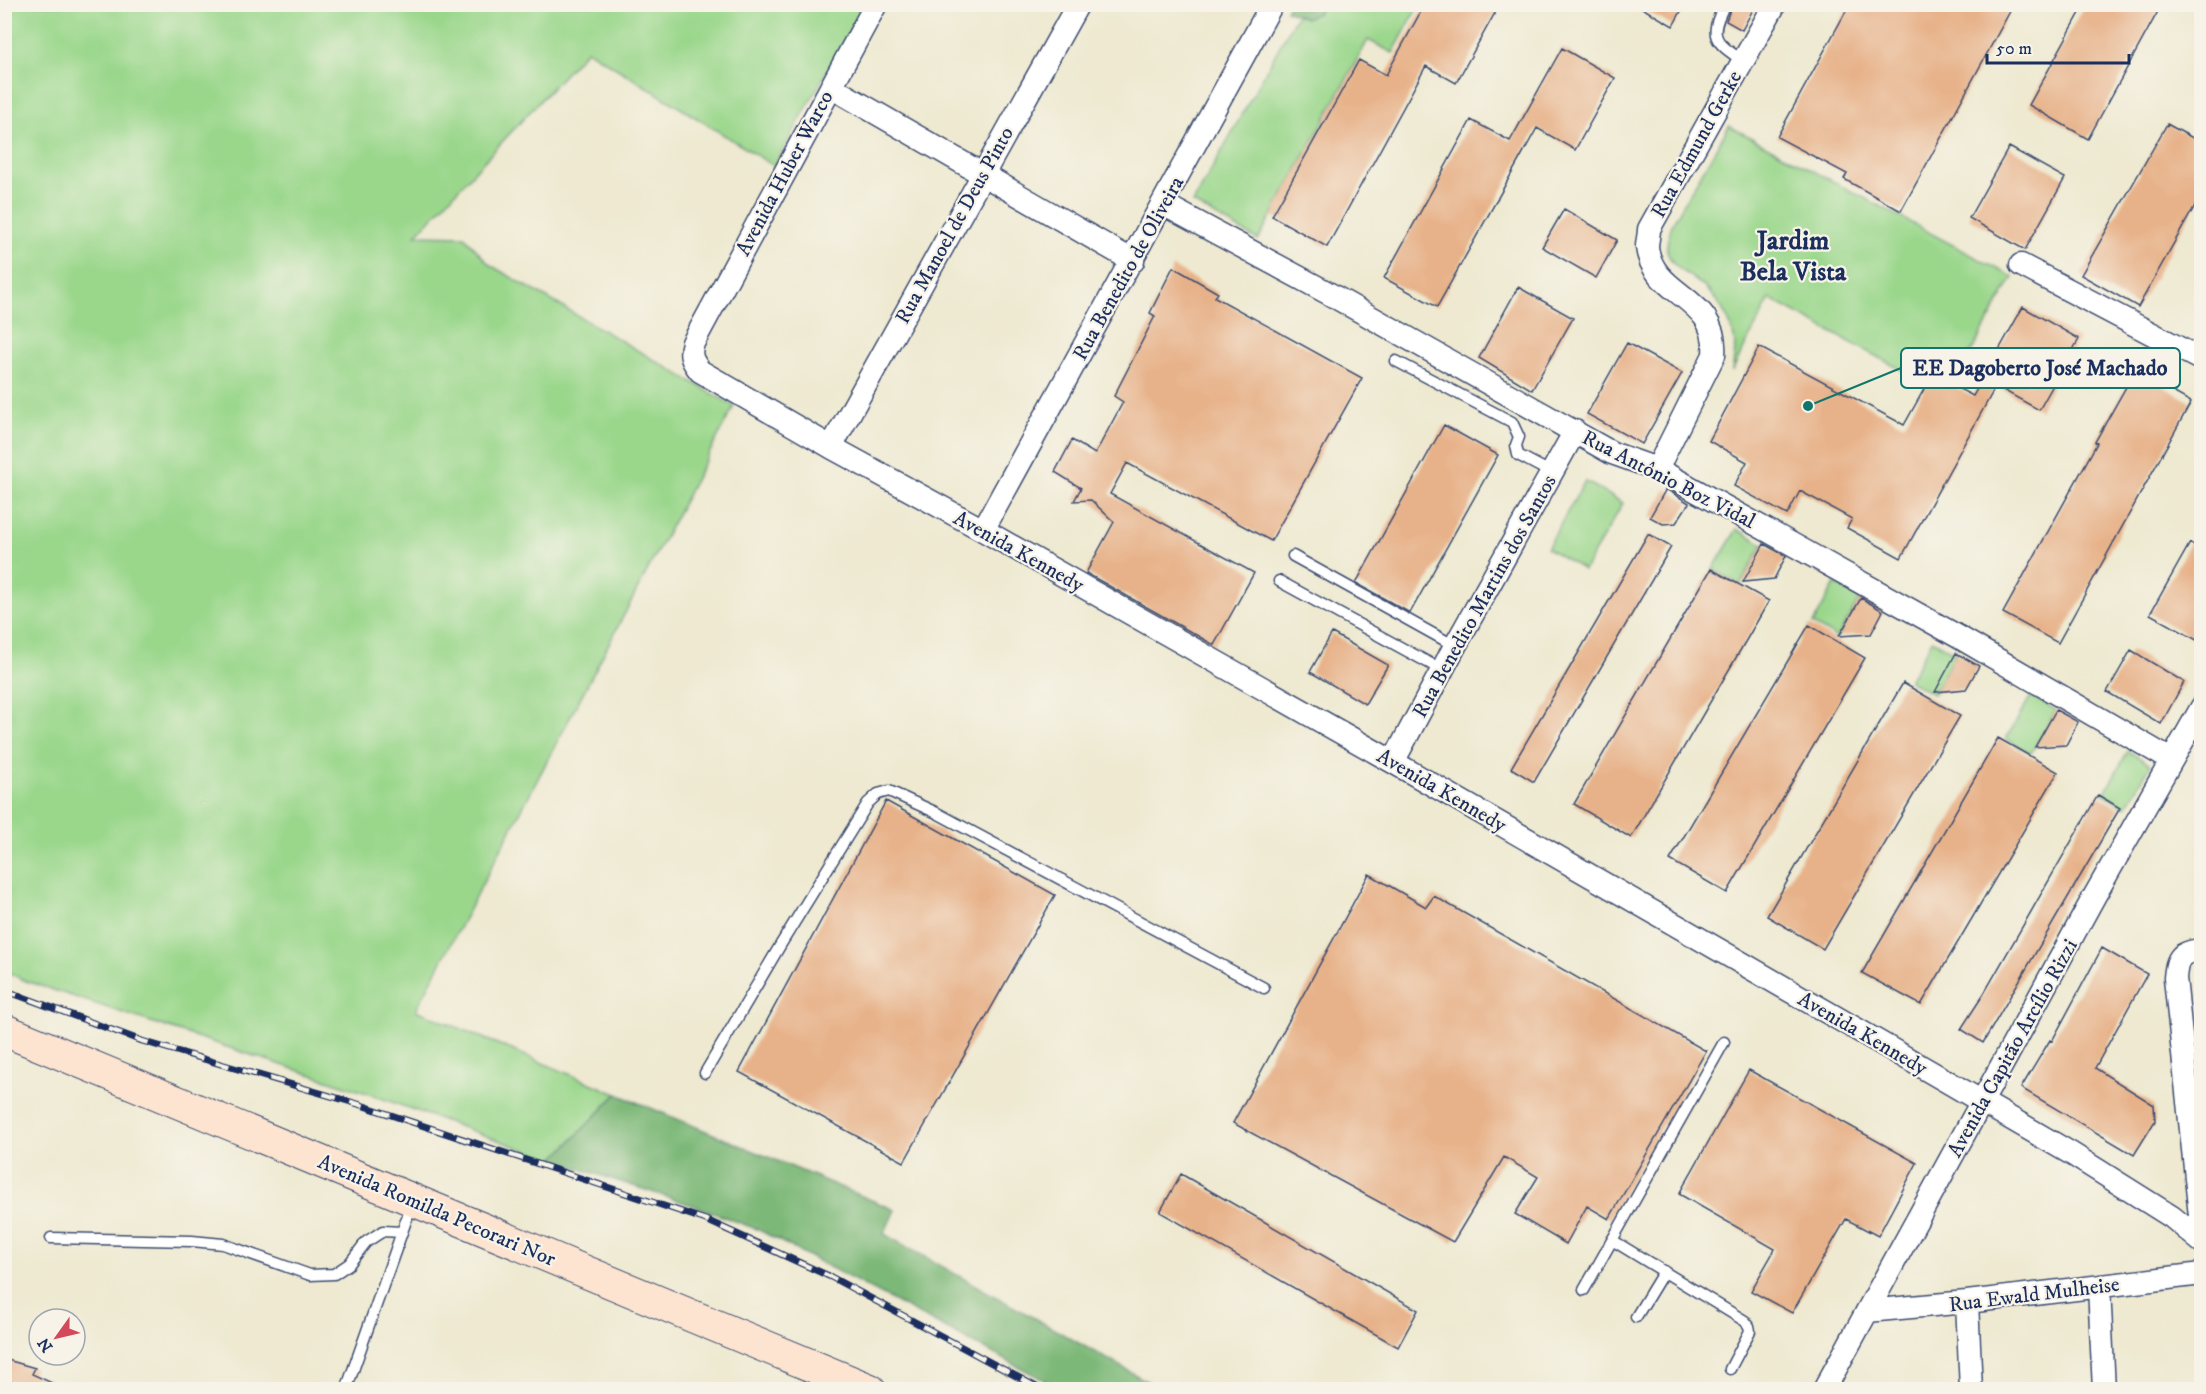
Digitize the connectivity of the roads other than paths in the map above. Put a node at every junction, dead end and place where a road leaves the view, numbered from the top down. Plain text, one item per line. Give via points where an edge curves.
1 (876, 4) edge
2 (1078, 4) edge
3 (1272, 4) edge
4 (1725, 4) edge
5 (1775, 4) edge
6 (1743, 61) junction
7 (831, 87) junction
8 (982, 175) junction
9 (1163, 204) junction
10 (1133, 261) junction
11 (2021, 265) dead end
12 (693, 343) joint
13 (2202, 360) edge
14 (1396, 362) dead end
15 (1575, 431) junction
16 (831, 447) junction
17 (1657, 469) junction
18 (1552, 473) junction
19 (983, 530) junction
20 (1293, 556) dead end
21 (1279, 581) dead end
22 (1455, 646) junction
23 (1442, 670) junction
24 (2202, 706) edge
25 (2171, 760) junction
26 (1393, 762) junction
27 (2202, 950) edge
28 (1264, 988) dead end
29 (4, 1030) edge
30 (1724, 1042) dead end
31 (705, 1073) dead end
32 (1982, 1103) junction
33 (413, 1201) junction
34 (402, 1232) junction
35 (2202, 1235) edge
36 (51, 1238) dead end
37 (1612, 1240) junction
38 (2202, 1242) edge
39 (1664, 1271) junction
40 (2202, 1274) edge
41 (2099, 1287) junction
42 (1584, 1290) dead end
43 (1967, 1302) junction
44 (1867, 1311) junction
45 (1636, 1317) dead end
46 (1730, 1369) dead end
47 (346, 1389) edge
48 (870, 1389) edge
49 (1824, 1389) edge
50 (1971, 1389) edge
51 (2104, 1389) edge

1 - 7 street, Avenida Huber Warco
2 - 8 street, Rua Manoel de Deus Pinto
3 - 9 street, Rua Benedito de Oliveira
4 - 6 lane via 1715,32 1722,46
5 - 6 street, Rua Edmund Gerke
6 - 17 street, Rua Edmund Gerke via 1650,229 1647,246 1660,277 1702,312 1715,338 1714,355
7 - 8 street
7 - 12 street, Avenida Huber Warco
8 - 10 street
8 - 16 street, Rua Manoel de Deus Pinto
9 - 10 street, Rua Benedito de Oliveira
9 - 15 street, Rua Antônio Boz Vidal
10 - 19 street, Rua Benedito de Oliveira
11 - 13 street
12 - 16 street, Avenida Kennedy via 692,360 700,371
14 - 18 lane via 1512,422 1519,436 1518,455
15 - 17 street, Rua Antônio Boz Vidal via 1612,453
15 - 18 street, Rua Benedito Martins dos Santos
16 - 19 street, Avenida Kennedy
17 - 25 street, Rua Antônio Boz Vidal via 1930,620
18 - 22 street, Rua Benedito Martins dos Santos
19 - 26 street, Avenida Kennedy
20 - 22 lane
21 - 23 lane
22 - 23 street, Rua Benedito Martins dos Santos
23 - 26 street, Rua Benedito Martins dos Santos
24 - 25 street, Avenida Capitão Arcílio Rizzi
25 - 32 street, Avenida Capitão Arcílio Rizzi
26 - 32 street, Avenida Kennedy
27 - 35 street via 2182,955 2176,963 2175,978
28 - 31 lane via 889,791 868,803
29 - 33 street, Avenida Romilda Pecorari Nor
30 - 37 lane
32 - 38 street, Avenida Kennedy via 2072,1154 2162,1211
32 - 44 street, Avenida Capitão Arcílio Rizzi
33 - 34 lane
33 - 48 street, Avenida Romilda Pecorari Nor
34 - 36 lane via 383,1231 334,1274 310,1275 224,1244
34 - 47 lane
37 - 39 lane
37 - 42 lane
39 - 45 lane
39 - 46 lane via 1740,1316 1749,1326
40 - 41 street, Rua Ewald Mulheise
41 - 43 street, Rua Ewald Mulheise
41 - 51 street
43 - 44 street, Rua Ewald Mulheise
43 - 50 street
44 - 49 street, Avenida Capitão Arcílio Rizzi

